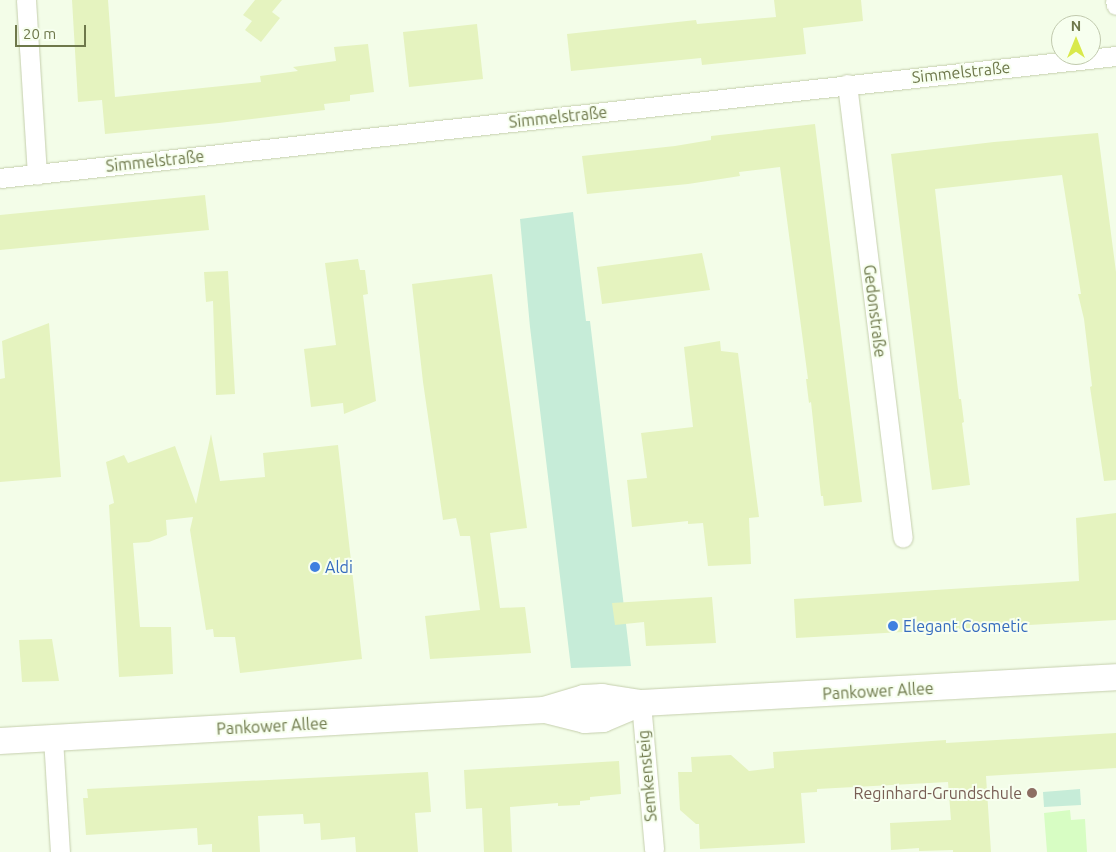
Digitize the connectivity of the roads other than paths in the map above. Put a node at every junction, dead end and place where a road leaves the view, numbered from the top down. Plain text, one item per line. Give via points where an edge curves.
1 (26, 0) edge
2 (1115, 0) edge
3 (1116, 5) edge
4 (1116, 56) edge
5 (847, 84) junction
6 (37, 175) junction
7 (0, 178) edge
8 (903, 538) dead end
9 (1116, 677) edge
10 (641, 703) junction
11 (53, 738) junction
12 (0, 741) edge
13 (654, 850) dead end
14 (60, 852) edge

1 - 6 street
2 - 3 street
4 - 5 street, Simmelstraße
5 - 6 street, Simmelstraße
5 - 8 street, Gedonstraße
6 - 7 street, Simmelstraße
9 - 10 street, Pankower Allee
10 - 11 street, Pankower Allee via 602,697 584,698 544,710
10 - 13 street, Semkensteig
11 - 12 street, Pankower Allee
11 - 14 street

